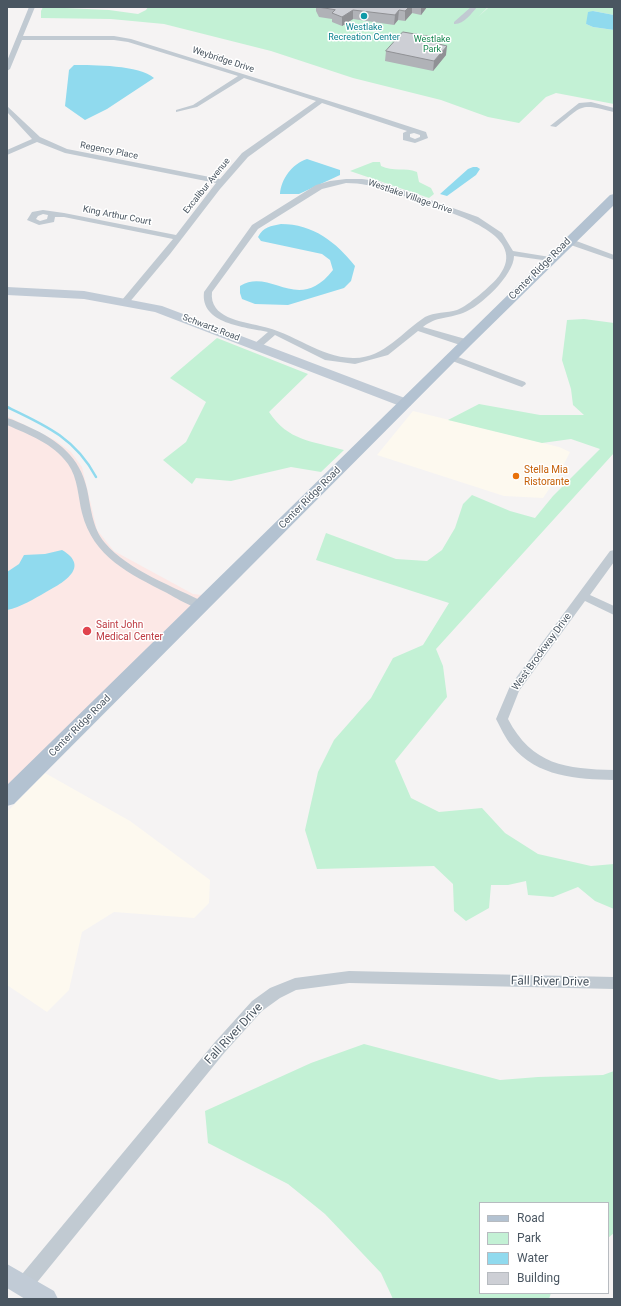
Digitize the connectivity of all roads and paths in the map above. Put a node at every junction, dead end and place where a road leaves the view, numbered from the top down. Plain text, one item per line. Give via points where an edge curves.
1 (32, 7) edge
2 (474, 7) edge
3 (456, 23) dead end
4 (21, 38) junction
5 (7, 69) edge
6 (243, 76) junction
7 (321, 100) junction
8 (7, 108) edge
9 (614, 110) edge
10 (178, 111) dead end
11 (554, 126) dead end
12 (414, 131) dead end
13 (38, 139) junction
14 (7, 153) edge
15 (222, 182) junction
16 (614, 198) edge
17 (52, 215) dead end
18 (178, 238) junction
19 (568, 241) junction
20 (510, 253) junction
21 (614, 258) edge
22 (550, 259) junction
23 (7, 291) edge
24 (125, 302) junction
25 (416, 328) junction
26 (274, 331) junction
27 (466, 342) junction
28 (257, 346) junction
29 (450, 357) junction
30 (522, 384) dead end
31 (405, 403) junction
32 (7, 421) edge
33 (614, 554) edge
34 (583, 596) junction
35 (202, 606) junction
36 (614, 610) edge
37 (614, 775) edge
38 (7, 798) edge
39 (614, 983) edge
40 (15, 1280) edge
41 (46, 1299) edge

1 - 4 street
2 - 3 street
4 - 5 street
4 - 6 street, Weybridge Drive via 129,40
6 - 7 street, Weybridge Drive
6 - 10 street via 195,106
7 - 12 street, Weybridge Drive
7 - 15 street, Excalibur Avenue via 245,155
8 - 13 street, Regency Place via 27,131
9 - 11 street via 581,104
13 - 14 street
13 - 15 street, Regency Place via 65,151
15 - 18 street, Excalibur Avenue
16 - 19 main road, Center Ridge Road
17 - 18 street, King Arthur Court via 64,215
18 - 24 street, Excalibur Avenue
19 - 21 street
19 - 22 main road, Center Ridge Road
20 - 22 street
20 - 25 street, Westlake Village Drive via 510,264 502,278 468,308 429,318
20 - 26 street, Westlake Village Drive via 499,235 475,219 362,181 330,183 319,187 255,227 208,292 207,300 216,315 236,323
22 - 27 main road, Center Ridge Road
23 - 24 street, Schwartz Road via 63,293
24 - 28 street, Schwartz Road via 158,309
25 - 26 street, Westlake Village Drive via 385,353 355,361 328,358
25 - 27 street
26 - 28 street
27 - 29 main road, Center Ridge Road
28 - 31 street, Schwartz Road
29 - 30 street
29 - 31 main road, Center Ridge Road
31 - 35 main road, Center Ridge Road
32 - 35 street via 54,444 70,459 78,473 90,529 107,552
33 - 34 street
34 - 36 street
34 - 37 street, West Brockway Drive via 514,689 502,719 519,747 539,763 572,774
35 - 38 main road, Center Ridge Road
39 - 40 street, Fall River Drive via 349,978 295,984 275,993 257,1006 220,1046
40 - 41 street

